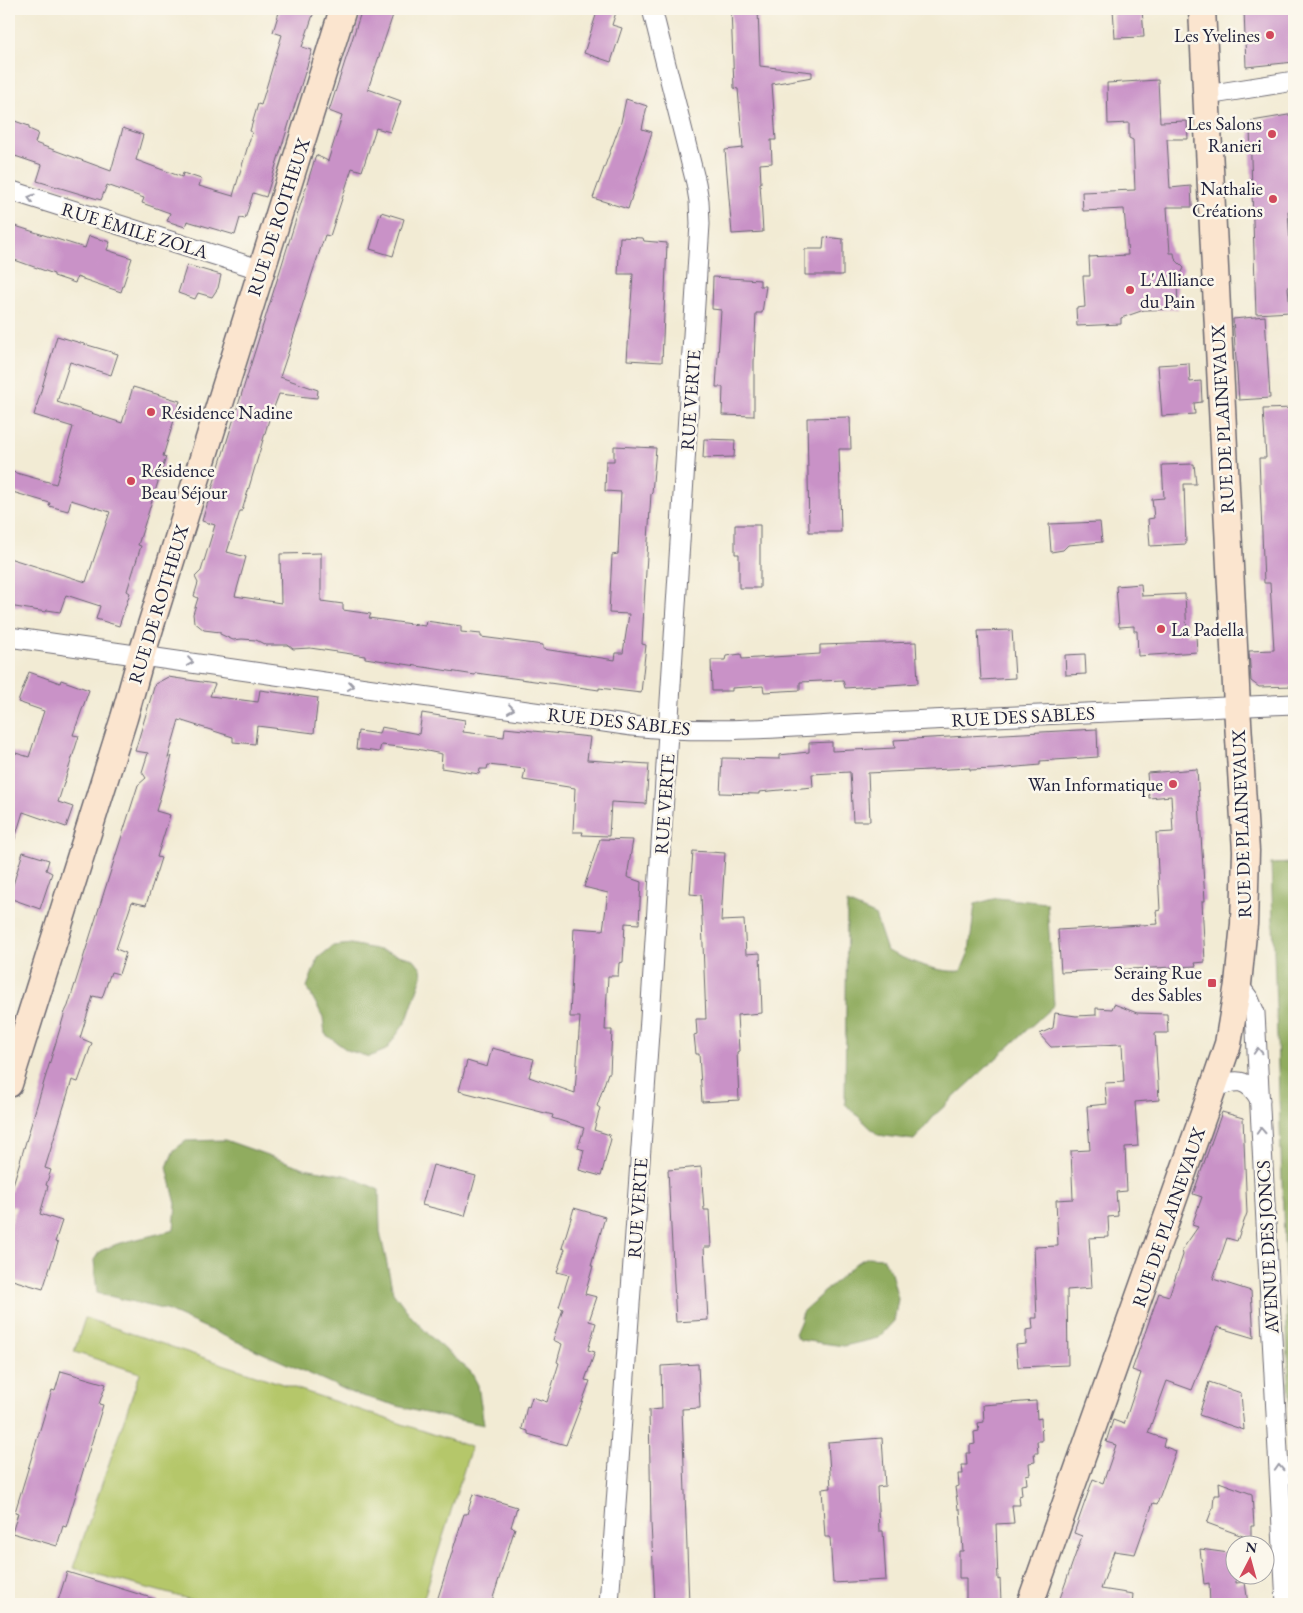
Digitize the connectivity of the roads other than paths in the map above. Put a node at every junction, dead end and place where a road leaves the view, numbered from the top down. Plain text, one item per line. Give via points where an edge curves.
1 (343, 9) edge
2 (652, 9) edge
3 (1202, 9) edge
4 (1294, 81) edge
5 (1207, 95) junction
6 (9, 190) edge
7 (262, 270) junction
8 (9, 637) edge
9 (142, 656) junction
10 (1294, 704) edge
11 (1236, 706) junction
12 (669, 730) junction
13 (1238, 984) junction
14 (9, 1084) edge
15 (1213, 1088) junction
16 (1260, 1100) junction
17 (608, 1604) edge
18 (1030, 1604) edge
19 (1286, 1604) edge

1 - 7 street, RUE DE ROTHEUX
2 - 12 street, RUE VERTE via 696,182 700,224
3 - 5 street, RUE DE PLAINEVAUX
4 - 5 street
5 - 11 street, RUE DE PLAINEVAUX
7 -> 6 street, RUE ÉMILE ZOLA
7 - 9 street, RUE DE ROTHEUX
8 - 9 street, RUE DES SABLES
9 -> 12 street, RUE DES SABLES
9 - 14 street, RUE DE ROTHEUX
10 - 11 street, RUE DES SABLES
11 - 12 street, RUE DES SABLES
11 - 13 street, RUE DE PLAINEVAUX via 1246,851
12 - 17 street, RUE VERTE
13 - 15 street, RUE DE PLAINEVAUX via 1232,1025
16 -> 13 street, AVENUE DES JONCS via 1256,1013
15 - 16 street via 1231,1080 1243,1083 1253,1088
15 - 18 street, RUE DE PLAINEVAUX
19 -> 16 street, AVENUE DES JONCS

